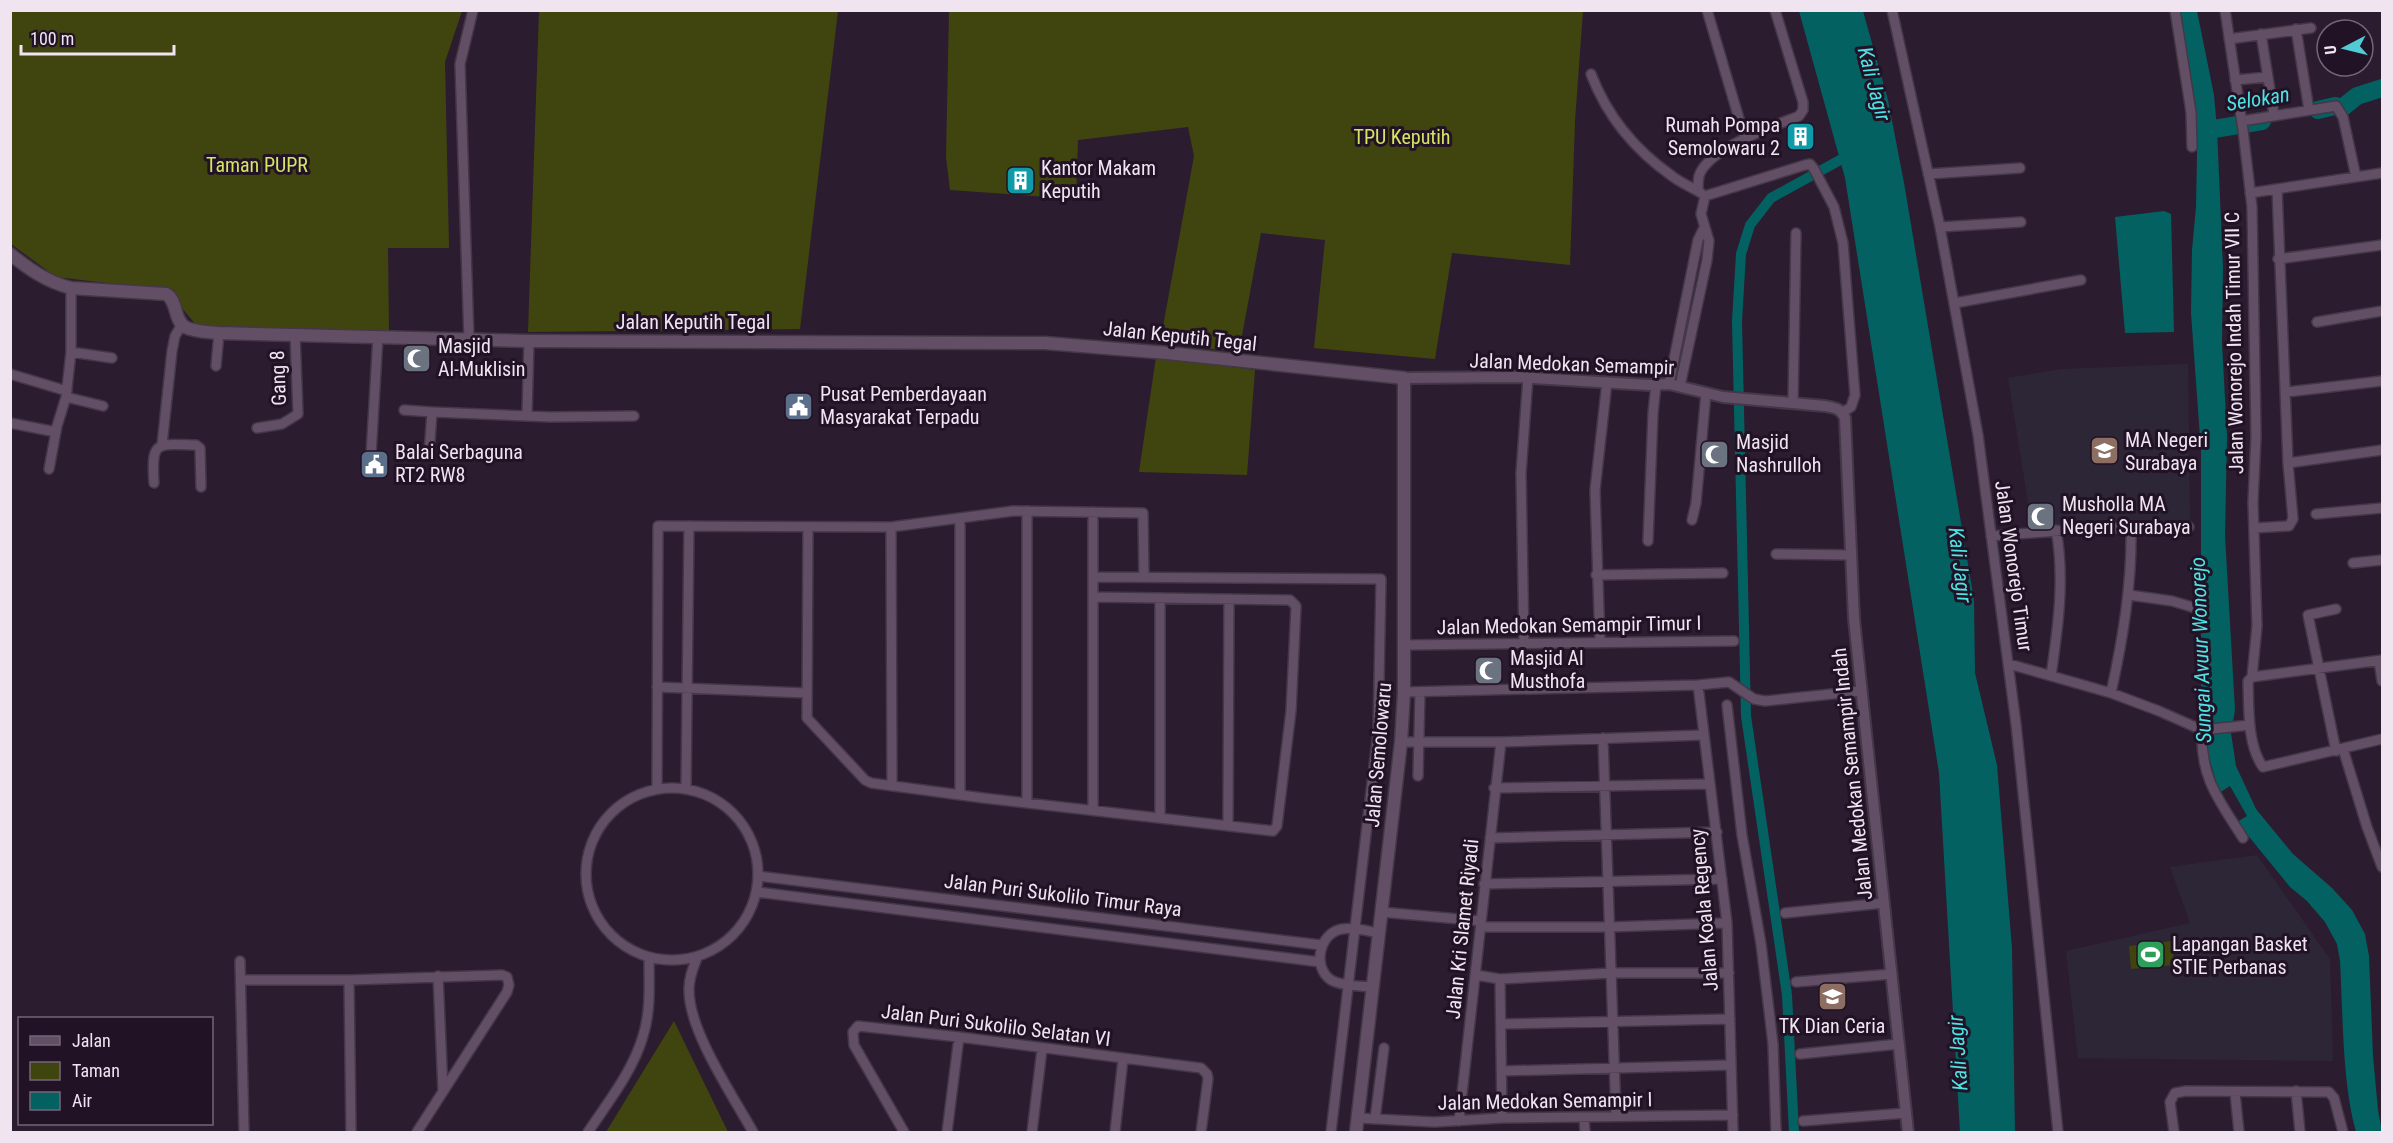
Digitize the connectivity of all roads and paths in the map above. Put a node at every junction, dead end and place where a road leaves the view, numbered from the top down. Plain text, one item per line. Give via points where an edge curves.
1 (473, 10) edge
2 (1707, 10) edge
3 (1775, 10) edge
4 (1892, 10) edge
5 (2175, 10) edge
6 (2225, 10) edge
7 (2311, 28) dead end
8 (2296, 29) junction
9 (2261, 34) junction
10 (2229, 39) junction
11 (1591, 74) dead end
12 (2268, 77) junction
13 (2235, 80) junction
14 (2309, 110) junction
15 (2274, 115) junction
16 (2242, 125) junction
17 (1745, 139) junction
18 (2192, 147) dead end
19 (2020, 168) dead end
20 (2382, 173) edge
21 (1928, 174) junction
22 (2356, 177) junction
23 (2277, 189) junction
24 (1701, 193) junction
25 (2250, 193) junction
26 (2021, 222) dead end
27 (1940, 227) junction
28 (1796, 233) dead end
29 (2382, 245) edge
30 (10, 254) edge
31 (2278, 259) junction
32 (2081, 280) dead end
33 (71, 288) junction
34 (1956, 303) junction
35 (2382, 311) edge
36 (2317, 322) dead end
37 (182, 324) junction
38 (219, 333) junction
39 (295, 334) junction
40 (378, 336) junction
41 (469, 340) junction
42 (529, 341) junction
43 (71, 352) junction
44 (112, 358) dead end
45 (216, 366) dead end
46 (10, 374) edge
47 (1528, 377) junction
48 (1404, 378) junction
49 (2382, 381) edge
50 (1607, 382) junction
51 (1656, 385) junction
52 (1675, 385) junction
53 (2286, 392) junction
54 (1706, 393) junction
55 (67, 394) junction
56 (1793, 403) junction
57 (103, 406) dead end
58 (404, 410) dead end
59 (432, 412) junction
60 (1843, 412) junction
61 (527, 415) junction
62 (634, 416) dead end
63 (10, 423) edge
64 (257, 428) dead end
65 (56, 432) junction
66 (162, 445) junction
67 (2382, 450) edge
68 (371, 454) dead end
69 (429, 455) dead end
70 (2288, 463) junction
71 (49, 469) dead end
72 (154, 483) dead end
73 (201, 487) dead end
74 (2382, 508) edge
75 (1027, 511) junction
76 (1094, 512) junction
77 (2316, 514) dead end
78 (960, 518) junction
79 (1692, 520) dead end
80 (689, 526) junction
81 (807, 527) junction
82 (891, 527) junction
83 (2189, 527) dead end
84 (2132, 528) junction
85 (2254, 528) junction
86 (2056, 530) junction
87 (1991, 536) junction
88 (1648, 541) dead end
89 (1776, 554) dead end
90 (1849, 555) junction
91 (2382, 560) edge
92 (2353, 563) dead end
93 (1723, 573) dead end
94 (1596, 575) junction
95 (1093, 577) junction
96 (1144, 577) junction
97 (2129, 595) junction
98 (1093, 597) junction
99 (1160, 598) junction
100 (1229, 599) junction
101 (2192, 607) dead end
102 (2336, 609) dead end
103 (1734, 641) dead end
104 (1524, 643) junction
105 (1600, 643) junction
106 (1405, 645) junction
107 (2381, 660) edge
108 (2009, 664) junction
109 (2318, 670) junction
110 (2051, 676) junction
111 (2251, 678) junction
112 (2382, 681) edge
113 (1698, 685) junction
114 (657, 687) junction
115 (687, 687) junction
116 (1861, 691) junction
117 (1404, 692) junction
118 (1420, 692) junction
119 (807, 693) junction
120 (2111, 693) junction
121 (1726, 705) dead end
122 (2250, 725) junction
123 (2205, 730) junction
124 (1704, 735) junction
125 (1603, 738) junction
126 (2382, 740) edge
127 (1401, 742) junction
128 (1420, 742) junction
129 (1501, 742) junction
130 (2339, 750) junction
131 (1418, 776) dead end
132 (1710, 784) junction
133 (892, 786) junction
134 (1605, 786) junction
135 (1494, 788) junction
136 (657, 789) junction
137 (686, 789) junction
138 (960, 795) junction
139 (1027, 803) junction
140 (1093, 810) junction
141 (1160, 818) junction
142 (1228, 826) junction
143 (1717, 832) junction
144 (1608, 834) junction
145 (1490, 838) junction
146 (2243, 838) dead end
147 (2382, 867) edge
148 (758, 876) junction
149 (1722, 879) junction
150 (1608, 881) junction
151 (1484, 884) junction
152 (757, 892) junction
153 (1884, 903) junction
154 (1381, 912) junction
155 (1064, 913) junction
156 (1785, 913) dead end
157 (1727, 923) junction
158 (1481, 924) junction
159 (1610, 927) junction
160 (1061, 930) junction
161 (1357, 930) junction
162 (1376, 932) junction
163 (1322, 945) junction
164 (649, 958) junction
165 (697, 958) junction
166 (240, 961) dead end
167 (1320, 962) junction
168 (1613, 973) junction
169 (1729, 973) junction
170 (1892, 974) junction
171 (1476, 975) junction
172 (438, 976) junction
173 (1500, 979) junction
174 (241, 980) junction
175 (349, 980) junction
176 (1796, 982) dead end
177 (1351, 984) junction
178 (1369, 987) junction
179 (1730, 1019) junction
180 (1613, 1020) junction
181 (1502, 1024) junction
182 (959, 1037) junction
183 (1899, 1044) junction
184 (1384, 1048) dead end
185 (1042, 1049) junction
186 (1800, 1054) dead end
187 (1123, 1059) junction
188 (1731, 1065) junction
189 (1614, 1067) junction
190 (1502, 1071) junction
191 (443, 1091) junction
192 (2296, 1091) junction
193 (2235, 1093) junction
194 (1906, 1113) junction
195 (1733, 1115) junction
196 (1616, 1116) junction
197 (1584, 1117) junction
198 (1357, 1118) junction
199 (1502, 1118) junction
200 (1375, 1119) junction
201 (1459, 1120) junction
202 (1803, 1121) dead end
203 (1434, 1122) junction
204 (244, 1132) edge
205 (351, 1132) edge
206 (417, 1132) edge
207 (588, 1132) edge
208 (753, 1132) edge
209 (904, 1132) edge
210 (947, 1132) edge
211 (1032, 1132) edge
212 (1114, 1132) edge
213 (1201, 1132) edge
214 (1331, 1132) edge
215 (1356, 1132) edge
216 (1434, 1132) edge
217 (1585, 1132) edge
218 (1734, 1132) edge
219 (1776, 1132) edge
220 (1908, 1132) edge
221 (2058, 1132) edge
222 (2174, 1132) edge
223 (2239, 1132) edge
224 (2300, 1132) edge
225 (2343, 1132) edge

1 - 41 street via 460,64
2 - 17 street
3 - 17 street via 1803,110 1798,116
4 - 21 street, Jalan Wonorejo Timur
5 - 18 street via 2191,112
6 - 10 street, Jalan Wonorejo Indah Timur VII C
7 - 8 street
8 - 9 street
8 - 14 street
9 - 10 street
9 - 12 street
10 - 13 street, Jalan Wonorejo Indah Timur VII C
11 - 24 street via 1609,113 1631,140 1672,177
12 - 13 street
12 - 15 street
13 - 16 street, Jalan Wonorejo Indah Timur VII C
14 - 15 street
14 - 22 street via 2338,108
15 - 16 street
16 - 25 street, Jalan Wonorejo Indah Timur VII C
17 - 24 street via 1710,160 1699,175
19 - 21 street
20 - 22 street
21 - 27 street, Jalan Wonorejo Timur
22 - 23 street
23 - 25 street
23 - 31 street
24 - 52 street via 1704,228 1698,240
24 - 60 street via 1805,165 1814,169 1834,207 1844,257 1855,394 1851,407
25 - 85 street, Jalan Wonorejo Indah Timur VII C via 2255,359
26 - 27 street
27 - 34 street, Jalan Wonorejo Timur
28 - 56 street
29 - 31 street
30 - 33 main road via 37,275
31 - 53 street
32 - 34 street
33 - 37 main road via 166,294
33 - 43 street
34 - 87 street, Jalan Wonorejo Timur
35 - 36 street
37 - 38 main road, Jalan Keputih Tegal
37 - 66 street via 172,351
38 - 39 main road, Jalan Keputih Tegal
38 - 45 street
39 - 40 main road, Jalan Keputih Tegal
39 - 64 street, Gang 8 via 298,414 282,424
40 - 41 main road, Jalan Keputih Tegal
40 - 68 street
41 - 42 main road, Jalan Keputih Tegal
42 - 48 main road, Jalan Keputih Tegal via 1049,343
42 - 61 street
43 - 44 street
43 - 55 street
46 - 55 street
47 - 48 street, Jalan Medokan Semampir
47 - 50 street, Jalan Medokan Semampir
47 - 104 street via 1521,473
48 - 106 main road, Jalan Semolowaru
49 - 53 street
50 - 51 street, Jalan Medokan Semampir
50 - 94 street via 1595,490
51 - 52 street, Jalan Medokan Semampir
51 - 88 street
52 - 54 street, Jalan Medokan Semampir
53 - 70 street
54 - 56 street, Jalan Medokan Semampir
54 - 79 street
55 - 57 street
55 - 65 street
56 - 60 street, Jalan Medokan Semampir
58 - 59 street
59 - 61 street
59 - 69 street
60 - 90 street, Jalan Medokan Semampir Indah
61 - 62 street
63 - 65 street
65 - 71 street
66 - 72 street via 152,457
66 - 73 street via 199,446
67 - 70 street
70 - 85 street via 2293,523
74 - 77 street
75 - 76 street
75 - 78 street
75 - 139 street
76 - 95 street
76 - 96 street via 1143,513
78 - 82 street
78 - 138 street
80 - 81 street
80 - 114 street via 657,526
80 - 115 street
81 - 82 street
81 - 119 street
82 - 133 street
83 - 84 street
84 - 86 street
84 - 97 street
85 - 111 street, Jalan Wonorejo Indah Timur VII C via 2257,626
86 - 87 street
86 - 110 street via 2060,592
87 - 108 street, Jalan Wonorejo Timur
89 - 90 street
90 - 116 street, Jalan Medokan Semampir Indah
91 - 92 street
93 - 94 street
94 - 105 street
95 - 96 street
95 - 98 street
96 - 161 street via 1381,579 1378,732
97 - 101 street
97 - 120 street
98 - 99 street
98 - 140 street
99 - 100 street
99 - 141 street
100 - 142 street
100 - 142 street via 1290,600 1296,606 1291,711 1277,826 1273,831
102 - 109 street via 2308,615
103 - 105 street, Jalan Medokan Semampir Timur I
104 - 105 street, Jalan Medokan Semampir Timur I
104 - 106 street, Jalan Medokan Semampir Timur I
106 - 117 main road, Jalan Semolowaru
107 - 109 street
107 - 112 street
108 - 110 street
108 - 221 street, Jalan Wonorejo Timur
109 - 111 street
109 - 130 street
110 - 120 street
111 - 122 street, Jalan Wonorejo Indah Timur VII C
113 - 116 street via 1735,684 1755,699 1766,701
113 - 118 street
113 - 124 street, Jalan Koala Regency
114 - 115 street
114 - 136 street
115 - 119 street
115 - 137 street
116 - 153 street, Jalan Medokan Semampir Indah
117 - 118 street
117 - 127 main road, Jalan Semolowaru
118 - 128 street
119 - 133 street via 807,718 865,780
120 - 123 street
121 - 219 street via 1773,1044
122 - 123 street
122 - 130 street, Jalan Wonorejo Indah Timur VII C via 2263,767
123 - 146 street via 2203,765 2213,790
124 - 125 street
124 - 132 street, Jalan Koala Regency
125 - 129 street
125 - 134 street
126 - 130 street
127 - 128 street
127 - 154 main road, Jalan Semolowaru
128 - 129 street
128 - 131 street
129 - 135 street, Jalan Kri Slamet Riyadi
130 - 147 street
132 - 134 street
132 - 143 street, Jalan Koala Regency
133 - 138 street
134 - 135 street
134 - 144 street
135 - 145 street, Jalan Kri Slamet Riyadi
136 - 137 street
136 - 164 street via 622,804 607,817 596,833 586,870 587,890 602,925 615,940
137 - 148 street via 715,799 738,819 753,846
138 - 139 street
139 - 140 street
140 - 141 street
141 - 142 street
143 - 144 street
143 - 149 street, Jalan Koala Regency
144 - 145 street
144 - 150 street
145 - 151 street, Jalan Kri Slamet Riyadi
148 - 152 street
148 - 155 street, Jalan Puri Sukolilo Timur Raya
149 - 150 street
149 - 157 street, Jalan Koala Regency
150 - 151 street
150 - 159 street
151 - 158 street, Jalan Kri Slamet Riyadi
152 - 160 street, Jalan Puri Sukolilo Timur Raya
152 - 165 street via 736,933
153 - 156 street
153 - 170 street, Jalan Medokan Semampir Indah
154 - 158 street
154 - 162 main road, Jalan Semolowaru
155 - 160 street
155 - 163 street, Jalan Puri Sukolilo Timur Raya
157 - 159 street
157 - 169 street, Jalan Koala Regency
158 - 159 street
158 - 171 street, Jalan Kri Slamet Riyadi
159 - 168 street
160 - 167 street, Jalan Puri Sukolilo Timur Raya
161 - 162 street
161 - 163 street via 1338,930 1326,937
161 - 177 street
162 - 178 main road, Jalan Semolowaru
163 - 167 street
164 - 165 street
164 - 207 street via 649,1005 643,1036 631,1065
165 - 208 street via 689,984 693,1016
166 - 174 street
167 - 177 street via 1331,980
168 - 169 street
168 - 173 street
168 - 180 street
169 - 179 street, Jalan Koala Regency
170 - 176 street
170 - 183 street, Jalan Medokan Semampir Indah
171 - 173 street
171 - 201 street, Jalan Kri Slamet Riyadi
172 - 175 street
172 - 191 street
172 - 191 street via 509,979 507,992
173 - 181 street
174 - 175 street
174 - 204 street
175 - 205 street
177 - 178 street
177 - 214 street
178 - 198 main road, Jalan Semolowaru
179 - 180 street
179 - 188 street, Jalan Koala Regency
180 - 181 street
180 - 189 street
181 - 190 street
182 - 185 street, Jalan Puri Sukolilo Selatan VI
182 - 209 street, Jalan Puri Sukolilo Selatan VI via 855,1028 854,1045
182 - 210 street
183 - 186 street
183 - 194 street, Jalan Medokan Semampir Indah
184 - 200 street
185 - 187 street, Jalan Puri Sukolilo Selatan VI
185 - 211 street
187 - 212 street
187 - 213 street, Jalan Puri Sukolilo Selatan VI via 1202,1068 1208,1079
188 - 189 street
188 - 195 street, Jalan Koala Regency
189 - 190 street
189 - 196 street
190 - 199 street
191 - 206 street
192 - 193 street
192 - 224 street
192 - 225 street via 2329,1092
193 - 222 street via 2175,1093 2170,1102
193 - 223 street
194 - 202 street
194 - 220 street, Jalan Medokan Semampir Indah
195 - 196 street, Jalan Medokan Semampir I
195 - 218 street, Jalan Koala Regency
196 - 197 street, Jalan Medokan Semampir I
197 - 199 street, Jalan Medokan Semampir I
197 - 217 street
198 - 200 street, Jalan Medokan Semampir I
198 - 215 main road, Jalan Semolowaru
199 - 201 street, Jalan Medokan Semampir I
200 - 203 street, Jalan Medokan Semampir I
201 - 203 street, Jalan Medokan Semampir I
203 - 216 street

